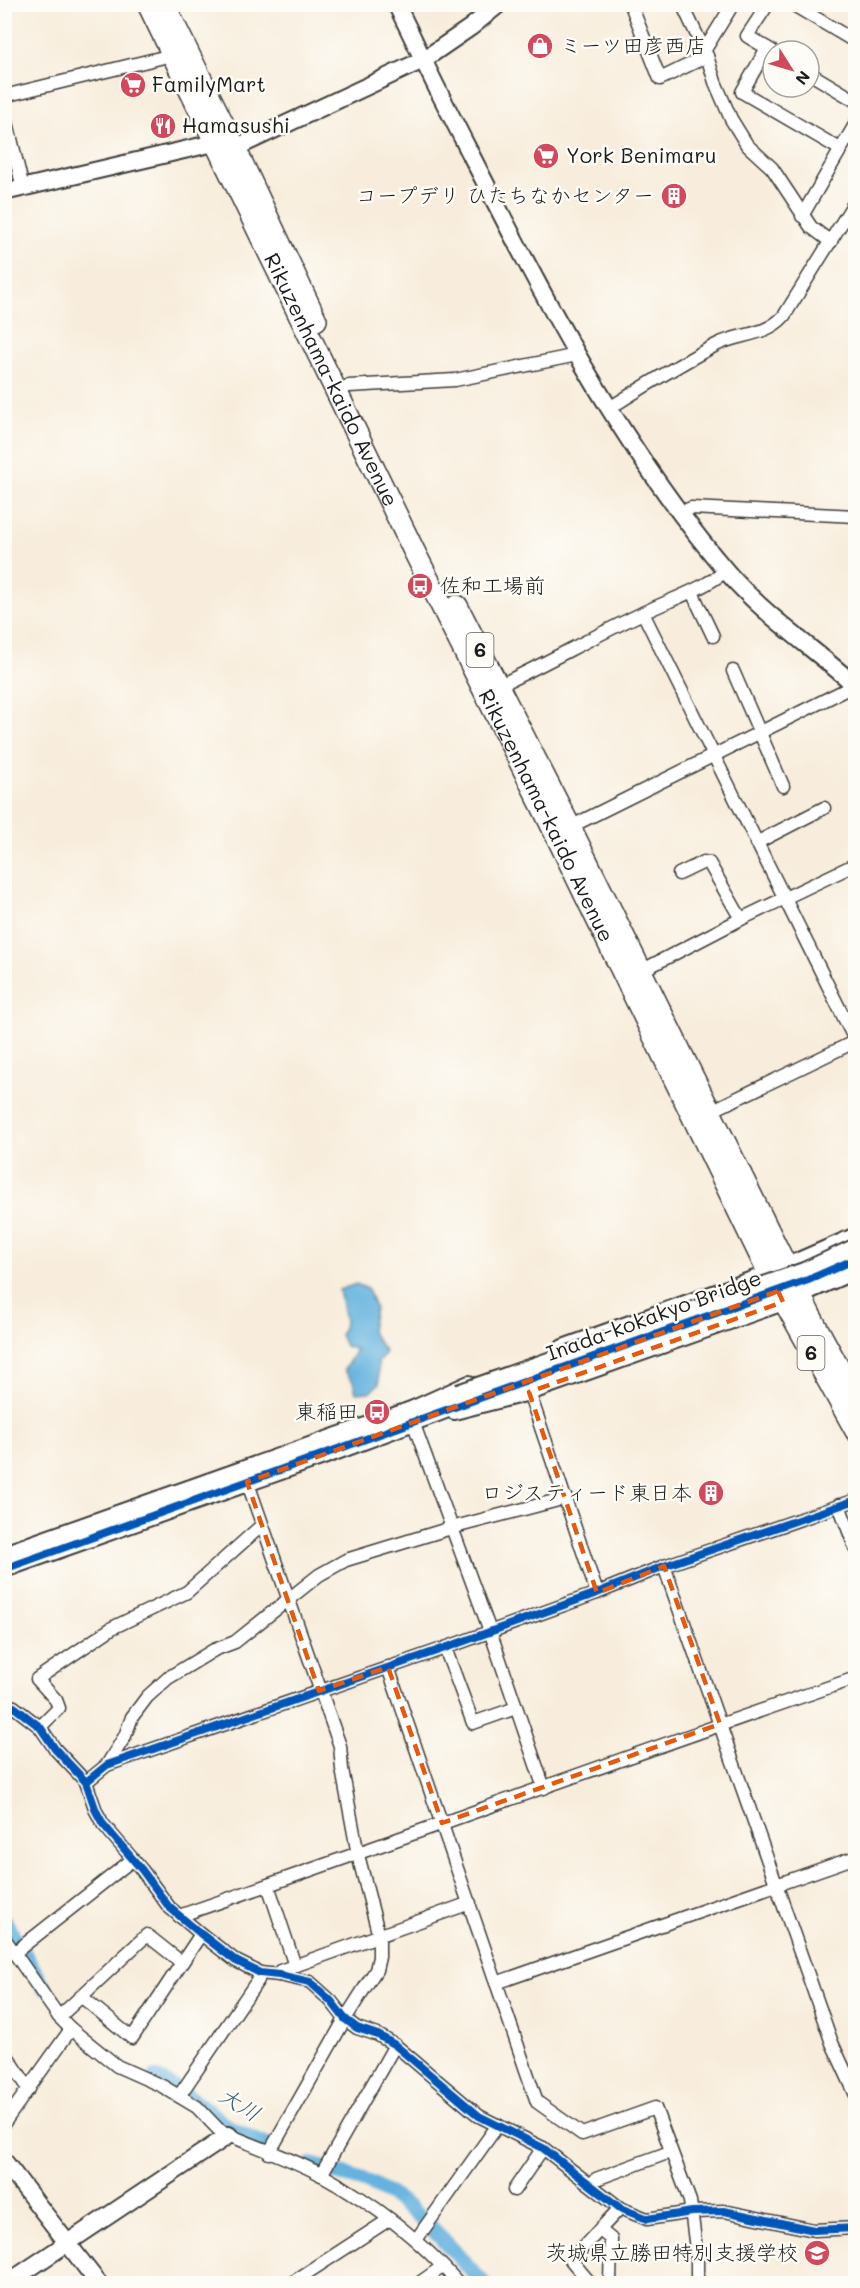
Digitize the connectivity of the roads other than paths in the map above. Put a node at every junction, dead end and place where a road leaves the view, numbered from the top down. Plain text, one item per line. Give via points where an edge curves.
1 (148, 4) edge
2 (164, 4) edge
3 (499, 4) edge
4 (682, 4) edge
5 (733, 4) edge
6 (768, 4) edge
7 (792, 4) edge
8 (631, 5) edge
9 (398, 6) edge
10 (855, 42) edge
11 (761, 45) edge
12 (705, 53) junction
13 (172, 55) junction
14 (423, 60) junction
15 (761, 64) edge
16 (821, 80) edge
17 (4, 96) edge
18 (855, 101) edge
19 (4, 110) edge
20 (855, 123) edge
21 (214, 143) junction
22 (235, 148) junction
23 (840, 149) junction
24 (23, 188) junction
25 (4, 192) edge
26 (855, 200) edge
27 (802, 216) junction
28 (831, 242) junction
29 (578, 355) junction
30 (349, 386) junction
31 (608, 409) junction
32 (680, 513) junction
33 (855, 516) edge
34 (726, 571) junction
35 (692, 592) junction
36 (643, 613) junction
37 (712, 636) dead end
38 (733, 671) dead end
39 (854, 685) edge
40 (498, 686) junction
41 (762, 733) junction
42 (713, 757) junction
43 (783, 786) dead end
44 (824, 808) dead end
45 (570, 827) junction
46 (756, 843) junction
47 (855, 864) edge
48 (679, 874) dead end
49 (784, 899) junction
50 (741, 919) junction
51 (641, 971) junction
52 (855, 1041) edge
53 (709, 1112) junction
54 (855, 1236) edge
55 (855, 1247) edge
56 (855, 1259) edge
57 (777, 1270) junction
58 (855, 1270) edge
59 (791, 1298) junction
60 (529, 1392) junction
61 (461, 1398) junction
62 (855, 1400) edge
63 (410, 1417) junction
64 (855, 1431) edge
65 (245, 1475) junction
66 (566, 1498) junction
67 (855, 1500) edge
68 (839, 1505) junction
69 (261, 1526) junction
70 (452, 1528) junction
71 (855, 1550) edge
72 (4, 1554) edge
73 (664, 1566) junction
74 (4, 1569) edge
75 (597, 1593) junction
76 (288, 1600) junction
77 (490, 1631) junction
78 (445, 1648) junction
79 (388, 1667) junction
80 (855, 1677) edge
81 (319, 1691) junction
82 (4, 1703) edge
83 (516, 1708) junction
84 (720, 1724) junction
85 (40, 1727) junction
86 (107, 1765) junction
87 (86, 1782) junction
88 (544, 1788) junction
89 (442, 1823) junction
90 (358, 1855) junction
91 (855, 1857) edge
92 (132, 1860) junction
93 (268, 1885) junction
94 (775, 1885) junction
95 (470, 1903) junction
96 (179, 1916) junction
97 (201, 1935) junction
98 (379, 1936) junction
99 (5, 1941) edge
100 (14, 1953) junction
101 (181, 1962) junction
102 (295, 1966) junction
103 (260, 1974) junction
104 (279, 1975) junction
105 (496, 1983) junction
106 (82, 1997) junction
107 (59, 2017) junction
108 (345, 2019) junction
109 (71, 2029) junction
110 (395, 2045) junction
111 (4, 2051) edge
112 (29, 2089) junction
113 (855, 2095) edge
114 (178, 2096) junction
115 (4, 2123) edge
116 (498, 2125) junction
117 (229, 2135) junction
118 (543, 2148) junction
119 (269, 2152) junction
120 (670, 2152) junction
121 (6, 2165) edge
122 (321, 2175) junction
123 (591, 2185) junction
124 (514, 2190) dead end
125 (620, 2208) junction
126 (692, 2212) junction
127 (390, 2219) junction
128 (855, 2228) edge
129 (600, 2230) junction
130 (416, 2240) junction
131 (67, 2242) junction
132 (442, 2267) junction
133 (6, 2283) edge
134 (99, 2283) edge
135 (290, 2283) edge
136 (418, 2283) edge
137 (459, 2283) edge
138 (591, 2283) edge
139 (610, 2283) edge
140 (698, 2283) edge

1 - 13 highway, Rikuzenhama-kaido Avenue / 6
2 - 22 highway, Rikuzenhama-kaido Avenue / 6
3 - 14 street
4 - 12 street
5 - 12 street
6 - 11 street via 747,36
7 - 10 street
8 - 12 street via 660,78
9 - 14 street
12 - 27 street via 731,119 747,145 772,168
13 - 17 street
13 - 21 highway, Rikuzenhama-kaido Avenue / 6
14 - 22 street
14 - 29 street via 537,284
15 - 23 street via 742,92
16 - 18 street
19 - 24 street
20 - 23 street
21 - 22 street
21 - 24 street
21 - 57 highway, Rikuzenhama-kaido Avenue / 6 via 418,560
22 - 30 highway, Rikuzenhama-kaido Avenue / 6
23 - 27 street
24 - 25 street
26 - 28 street
27 - 28 street
28 - 31 street via 777,324 717,344
29 - 30 street via 455,380
29 - 31 street
30 - 40 highway, Rikuzenhama-kaido Avenue / 6
31 - 32 street
32 - 33 street via 691,508
32 - 34 street
34 - 35 street
34 - 39 street via 754,602
35 - 36 street
35 - 37 street
36 - 40 street
36 - 42 street
38 - 41 street
39 - 41 street
40 - 45 highway, Rikuzenhama-kaido Avenue / 6
41 - 42 street
41 - 43 street
42 - 45 street
42 - 46 street
44 - 46 street
45 - 51 highway, Rikuzenhama-kaido Avenue / 6
46 - 49 street
47 - 49 street
48 - 50 street via 709,863
49 - 50 street
49 - 52 street
50 - 51 street
51 - 53 highway, Rikuzenhama-kaido Avenue / 6
52 - 53 street
53 - 57 highway, Rikuzenhama-kaido Avenue / 6
54 - 57 street
55 - 61 street, Inada-kokakyo Bridge, bridge via 804,1271
56 - 61 street, Inada-kokakyo Bridge via 808,1280
57 - 59 highway, Rikuzenhama-kaido Avenue / 6
57 - 63 street via 489,1375
58 - 59 street
59 - 60 street
59 - 62 highway, Rikuzenhama-kaido Avenue / 6
59 - 64 highway, Rikuzenhama-kaido Avenue / 6
60 - 63 street
60 - 66 street
61 - 63 street
63 - 65 street via 329,1454
63 - 70 street
65 - 69 street
65 - 72 street
65 - 74 street
66 - 70 street
66 - 75 street
67 - 68 street
68 - 71 street
68 - 73 street
69 - 76 street
69 - 85 street via 187,1592 112,1628 38,1680 59,1708
70 - 76 street via 346,1560
70 - 77 street
73 - 75 street
73 - 84 street
75 - 77 street
76 - 81 street
76 - 86 street via 235,1642 168,1678 147,1697
77 - 78 street
77 - 83 street
78 - 79 street
78 - 83 street via 472,1723
79 - 81 street
79 - 89 street
80 - 84 street
81 - 86 street
81 - 90 street via 340,1746
82 - 85 street
83 - 88 street
84 - 88 street
84 - 94 street
85 - 87 street
86 - 87 street
87 - 92 street via 96,1811
88 - 89 street
89 - 90 street
89 - 95 street
90 - 93 street
90 - 98 street
91 - 94 street
92 - 96 street
92 - 100 street
93 - 96 street
93 - 102 street
94 - 105 street
94 - 113 street
95 - 98 street
95 - 105 street
96 - 97 street
97 - 101 street
97 - 103 street
98 - 102 street
98 - 108 street via 376,1970
99 - 100 street
100 - 107 street
101 - 106 street via 147,1935
101 - 106 street via 132,2038
102 - 104 street
103 - 104 street
103 - 114 street
104 - 108 street via 310,1982
105 - 120 street via 537,2102 582,2134 655,2108
106 - 107 street
107 - 109 street
108 - 110 street
108 - 119 street
109 - 112 street
109 - 114 street via 117,2066
110 - 116 street via 479,2116
110 - 122 street
111 - 112 street
112 - 115 street
114 - 117 street
116 - 118 street
116 - 130 street
117 - 119 street
117 - 131 street
118 - 123 street
118 - 124 street
119 - 122 street
120 - 123 street via 596,2179
120 - 126 street
121 - 131 street
122 - 127 street
123 - 125 street
125 - 126 street via 647,2219
125 - 129 street
126 - 128 street via 724,2211 814,2230
126 - 140 street
127 - 130 street
127 - 135 street
129 - 138 street via 571,2259
129 - 139 street via 611,2239
130 - 132 street
131 - 133 street
131 - 134 street
132 - 136 street
132 - 137 street

